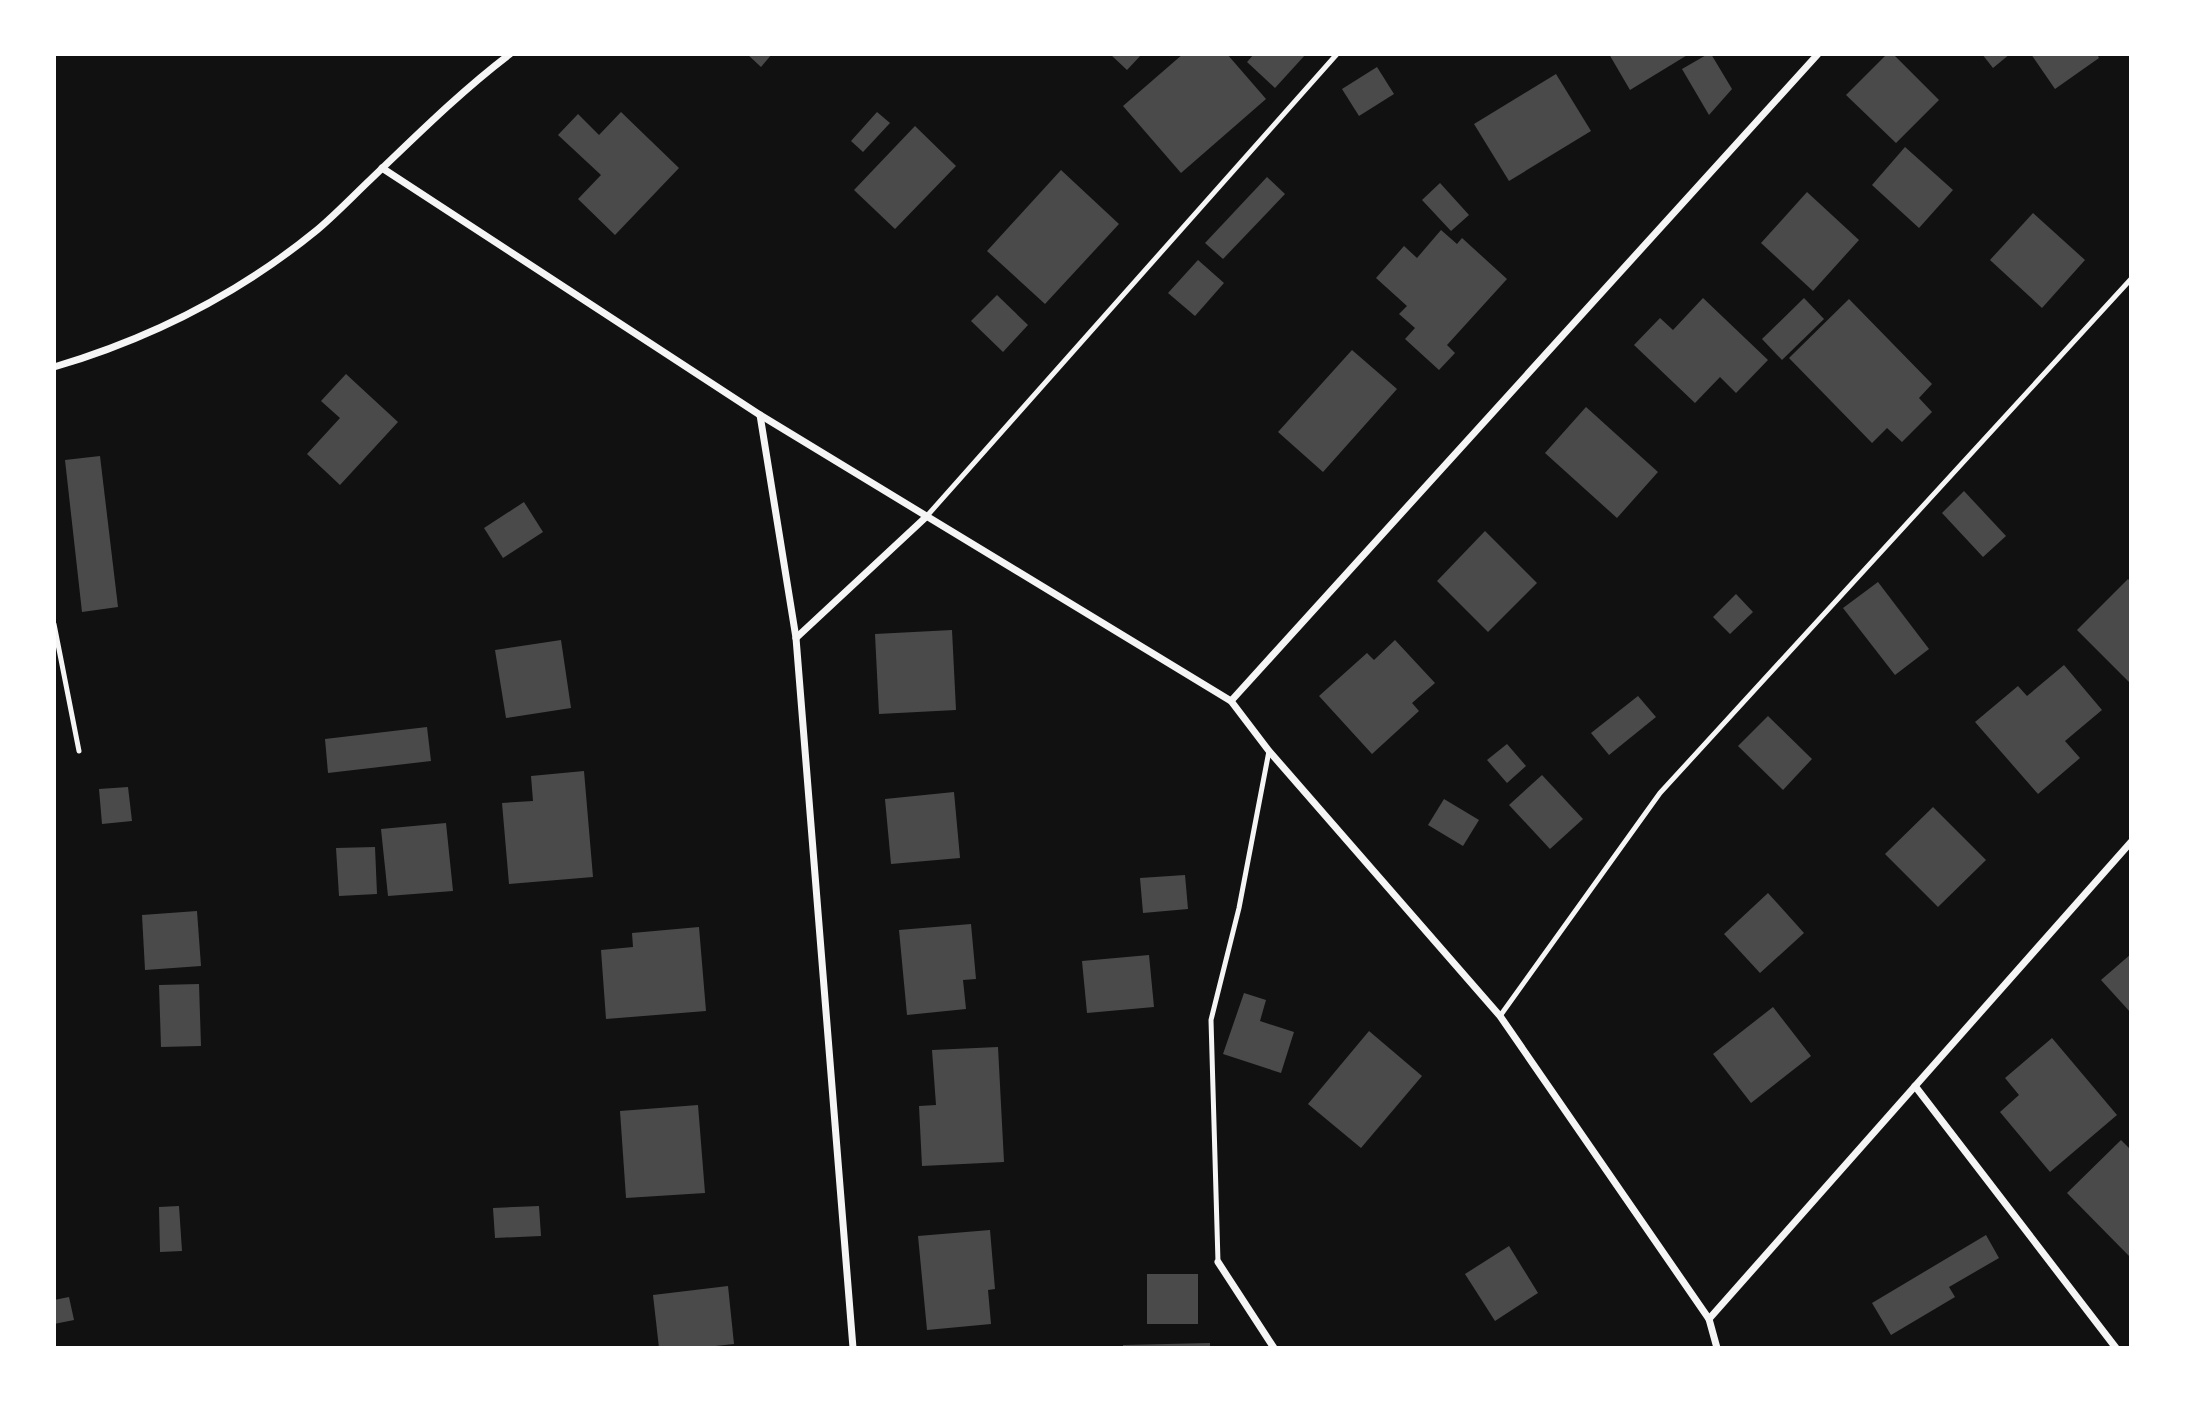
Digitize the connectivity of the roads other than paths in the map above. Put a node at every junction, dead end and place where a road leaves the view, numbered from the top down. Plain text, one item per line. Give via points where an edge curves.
1 (510, 54) edge
2 (1337, 54) edge
3 (1818, 54) edge
4 (382, 168) junction
5 (2131, 279) edge
6 (54, 367) edge
7 (760, 415) junction
8 (926, 517) junction
9 (54, 624) edge
10 (796, 638) junction
11 (62, 669) junction
12 (54, 670) edge
13 (1231, 701) junction
14 (79, 751) dead end
15 (1269, 751) junction
16 (2131, 842) edge
17 (1500, 1016) junction
18 (1915, 1086) junction
19 (1218, 1262) joint
20 (1709, 1319) junction
21 (853, 1348) edge
22 (1273, 1348) edge
23 (1717, 1348) edge
24 (2116, 1348) edge

1 - 4 street via 475,80
2 - 8 lane
3 - 13 street
4 - 6 street via 318,229 224,294 165,327
4 - 7 street
5 - 17 lane via 1660,793
7 - 8 street
7 - 10 street
8 - 10 street
8 - 13 street
9 - 11 lane
10 - 21 street
11 - 12 lane
11 - 14 lane
13 - 15 street
15 - 17 street
15 - 19 lane via 1239,908 1211,1020
16 - 18 street
17 - 20 street
18 - 20 street
18 - 24 street
19 - 22 street
20 - 23 street

